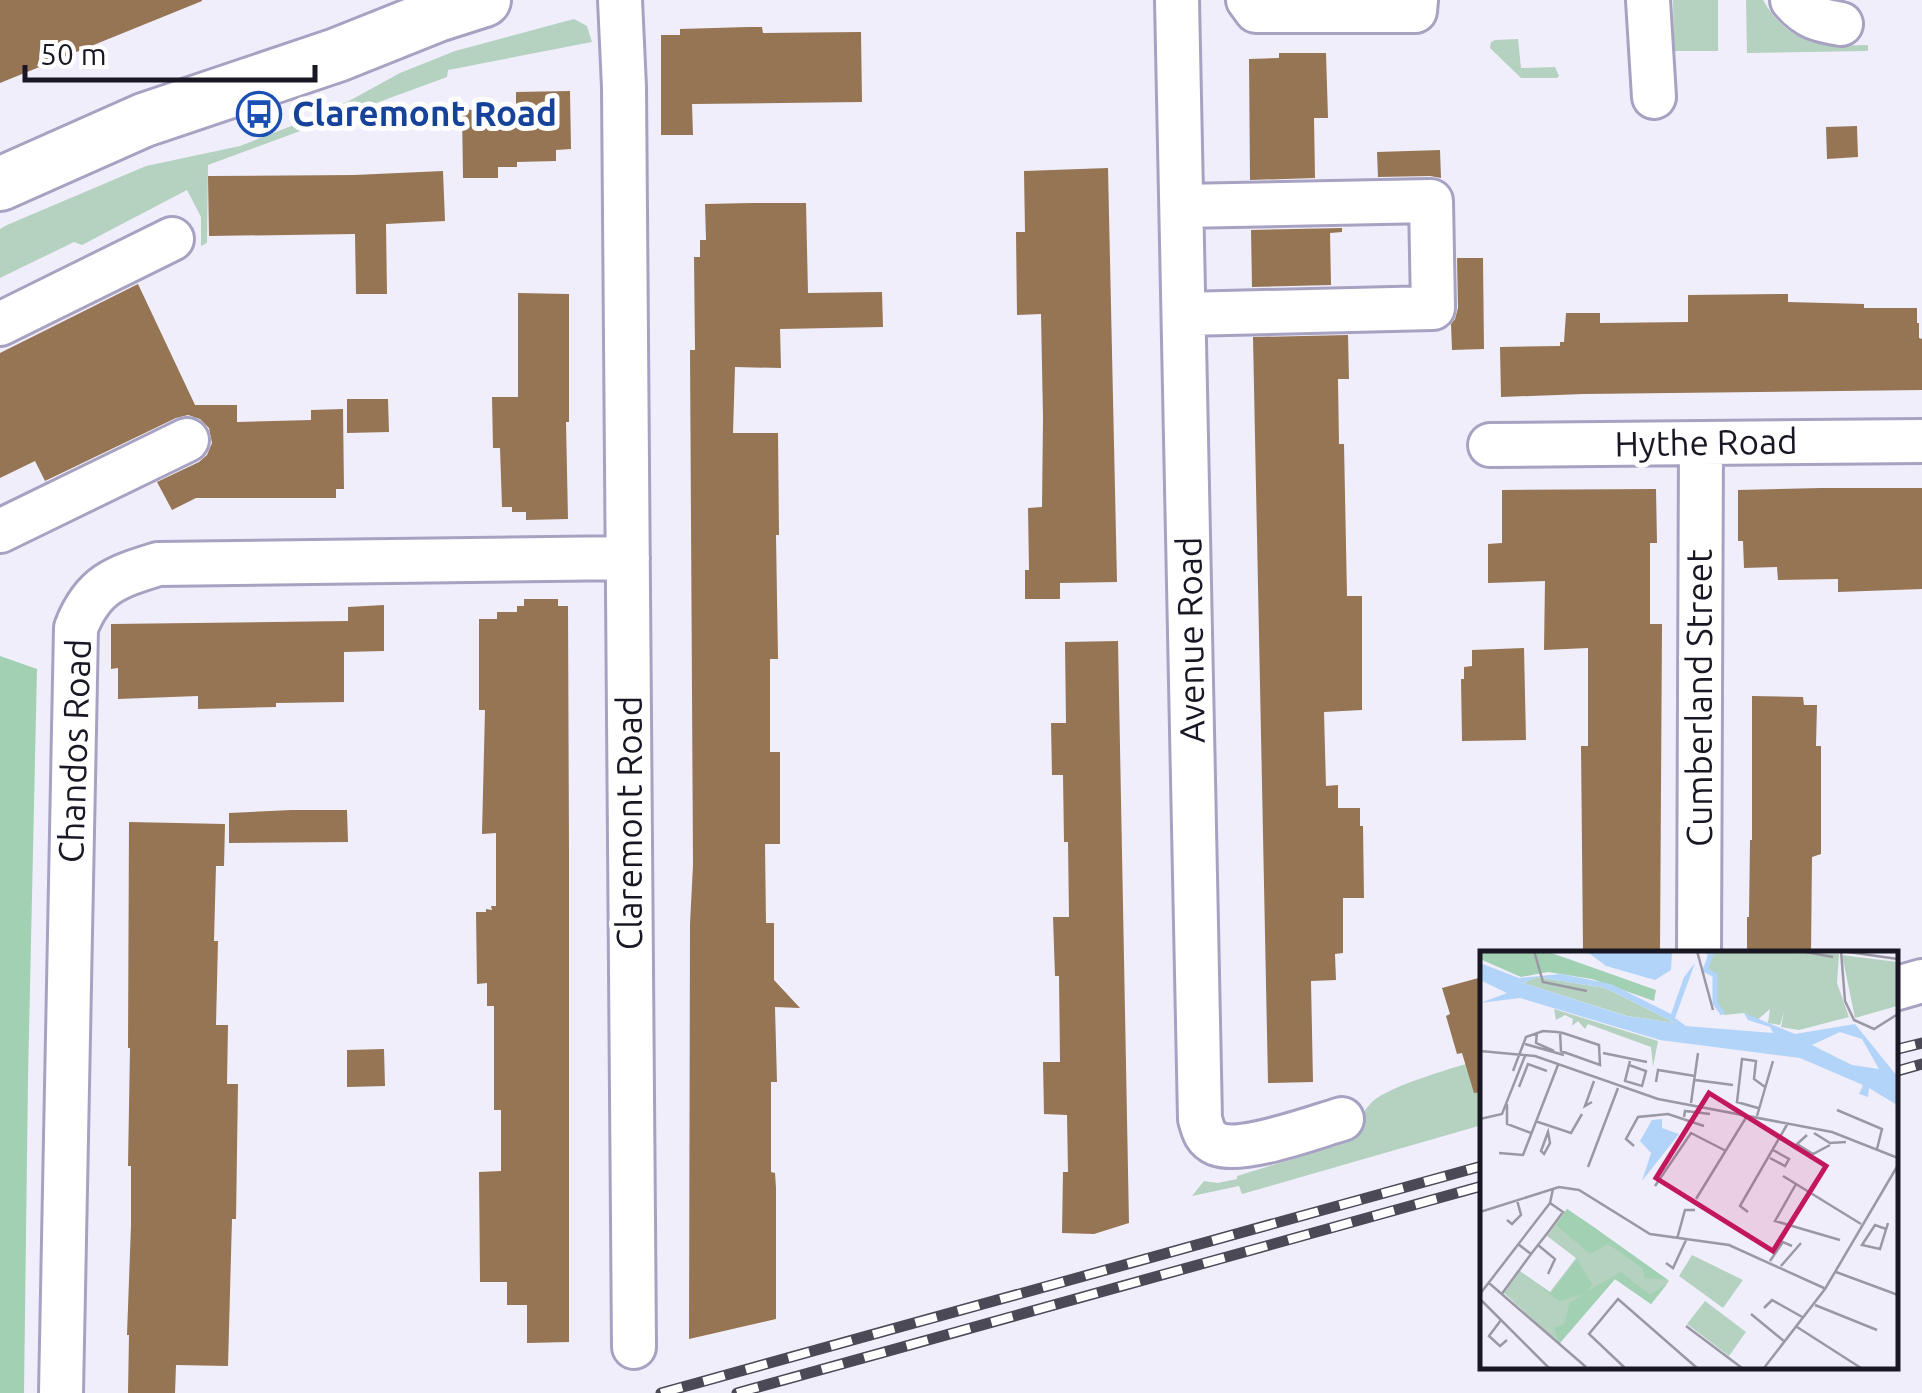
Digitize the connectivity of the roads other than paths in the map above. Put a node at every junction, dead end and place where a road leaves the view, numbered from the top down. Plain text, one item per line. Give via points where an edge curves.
1 (484, 0) edge
2 (620, 0) edge
3 (1177, 0) edge
4 (1248, 0) edge
5 (1648, 0) edge
6 (1792, 0) edge
7 (1355, 6) edge
8 (1416, 6) edge
9 (1841, 24) dead end
10 (1654, 97) dead end
11 (0, 184) edge
12 (1182, 206) junction
13 (172, 238) dead end
14 (1184, 314) junction
15 (0, 324) edge
16 (186, 440) dead end
17 (1922, 441) edge
18 (1700, 443) junction
19 (1490, 446) dead end
20 (0, 531) edge
21 (628, 558) junction
22 (1699, 951) edge
23 (1922, 981) edge
24 (1897, 988) edge
25 (1342, 1118) dead end
26 (634, 1346) dead end
27 (61, 1393) edge

1 - 11 main road via 144,120
2 - 21 street, Claremont Road
3 - 12 street, Avenue Road
4 - 7 street via 1256,11
5 - 10 street
6 - 9 street via 1802,12
7 - 8 street
12 - 14 street, Avenue Road
12 - 14 street via 1430,201 1431,236 1432,308
13 - 15 street
14 - 25 street, Avenue Road via 1200,1118 1206,1136 1219,1145 1244,1147
16 - 20 street
17 - 18 street, Hythe Road
18 - 19 street, Hythe Road
18 - 22 street, Cumberland Street
21 - 26 street, Claremont Road
21 - 27 street, Chandos Road via 158,564 118,576 84,608 76,628
23 - 24 street

